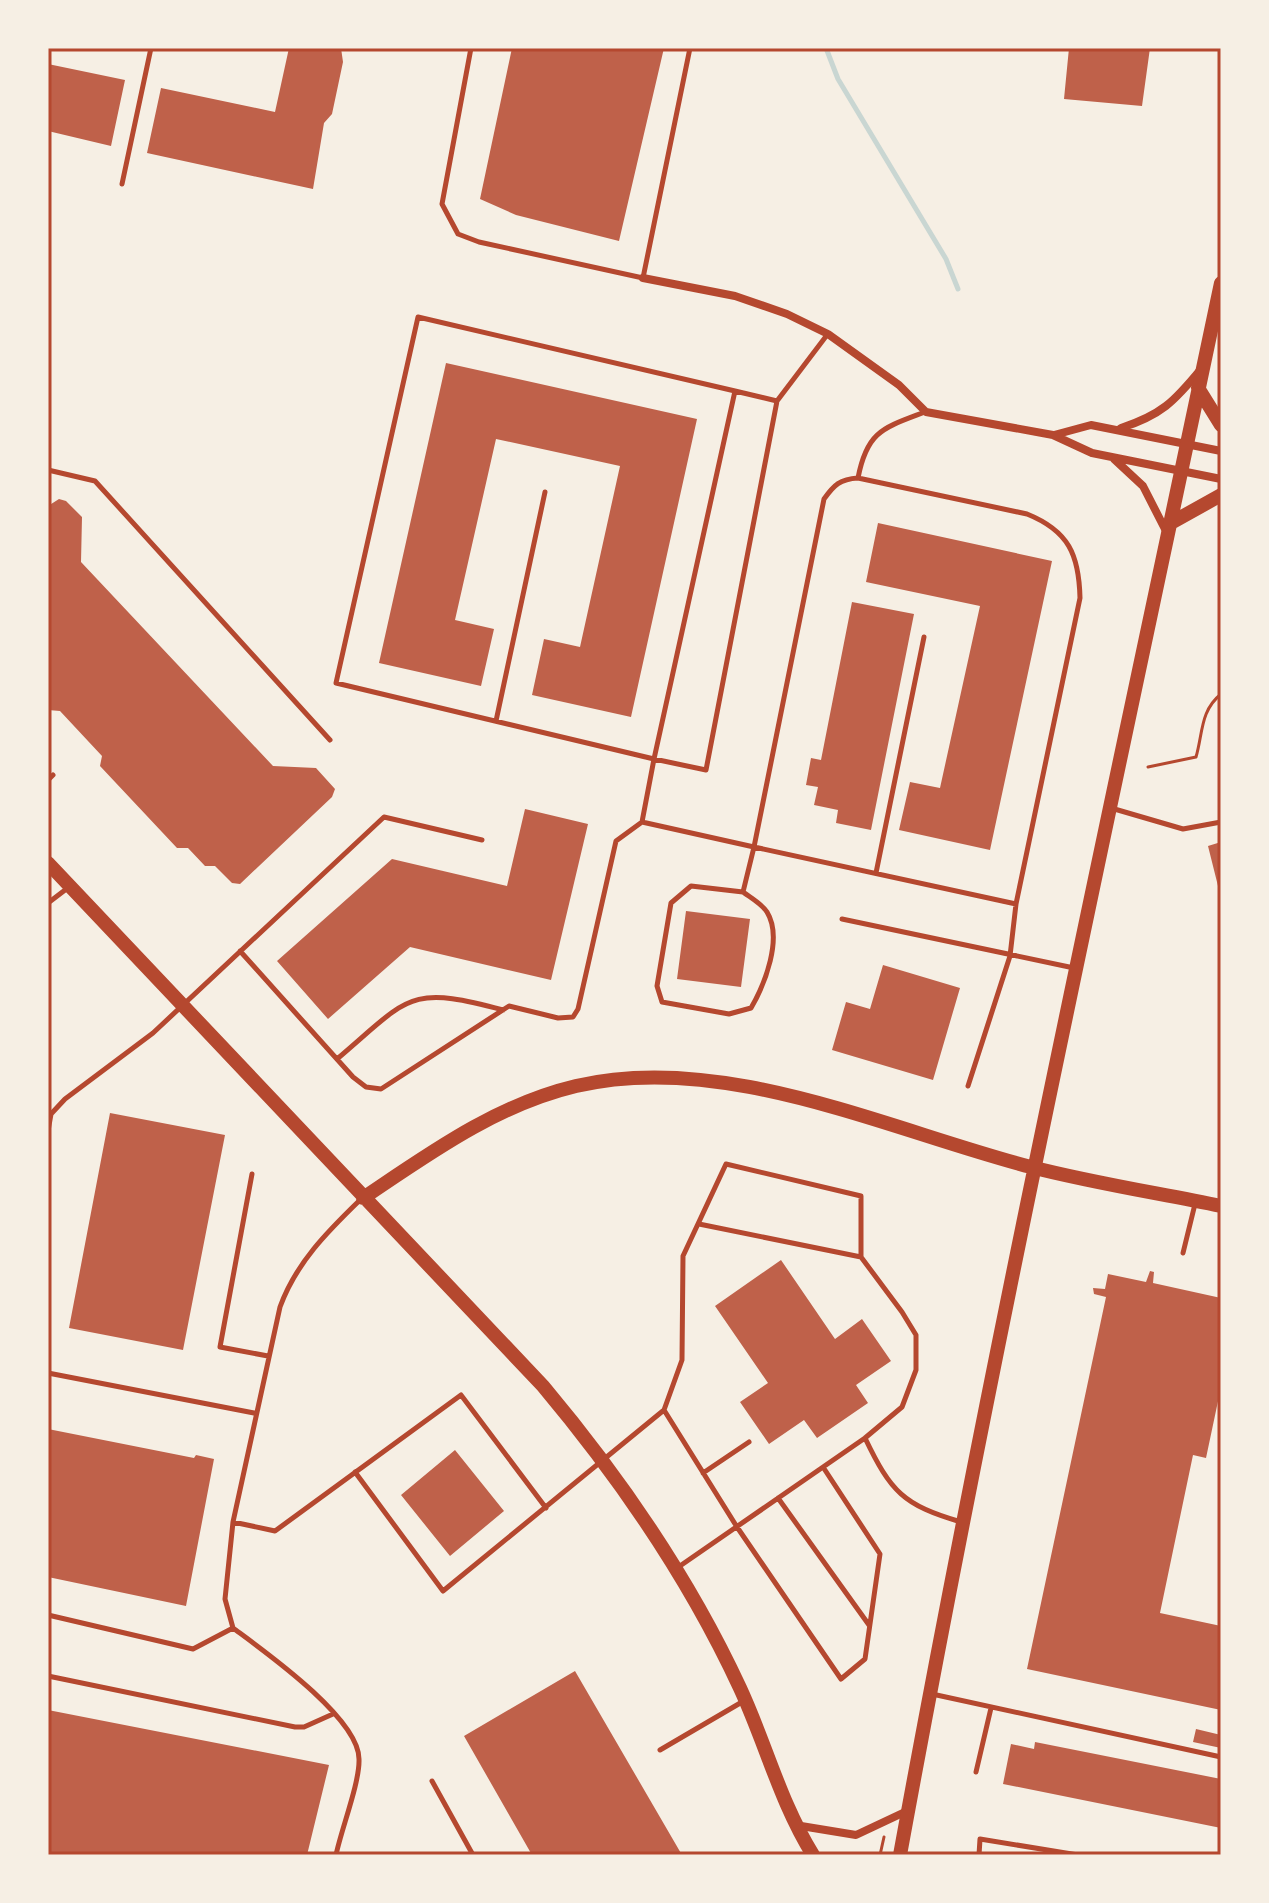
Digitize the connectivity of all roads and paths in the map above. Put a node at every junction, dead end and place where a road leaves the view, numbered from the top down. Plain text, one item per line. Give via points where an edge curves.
1 (151, 48) edge
2 (471, 48) edge
3 (690, 48) edge
4 (122, 184) dead end
5 (643, 278) junction
6 (1221, 283) edge
7 (828, 334) junction
8 (1204, 366) junction
9 (1198, 388) junction
10 (735, 391) junction
11 (777, 401) junction
12 (926, 412) junction
13 (1221, 425) edge
14 (1117, 429) junction
15 (1053, 435) junction
16 (1186, 443) junction
17 (1221, 451) edge
18 (1113, 458) junction
19 (48, 470) edge
20 (1181, 471) junction
21 (858, 478) junction
22 (1221, 479) edge
23 (545, 492) dead end
24 (1221, 495) edge
25 (1169, 530) junction
26 (924, 637) dead end
27 (1221, 694) edge
28 (496, 721) junction
29 (330, 740) dead end
30 (654, 759) junction
31 (1148, 767) dead end
32 (1110, 808) junction
33 (642, 822) junction
34 (1221, 822) edge
35 (482, 840) dead end
36 (754, 847) junction
37 (48, 863) edge
38 (876, 873) junction
39 (69, 886) junction
40 (743, 892) junction
41 (48, 903) edge
42 (1016, 904) junction
43 (842, 919) dead end
44 (240, 951) junction
45 (1010, 956) junction
46 (1075, 969) junction
47 (181, 1007) junction
48 (503, 1010) junction
49 (337, 1059) junction
50 (968, 1086) dead end
51 (48, 1131) edge
52 (1033, 1167) junction
53 (252, 1174) dead end
54 (363, 1198) junction
55 (1196, 1201) junction
56 (1221, 1206) edge
57 (699, 1224) junction
58 (1183, 1253) dead end
59 (861, 1257) junction
60 (268, 1356) junction
61 (48, 1373) edge
62 (664, 1410) junction
63 (254, 1413) junction
64 (865, 1438) junction
65 (749, 1442) dead end
66 (604, 1459) junction
67 (823, 1467) junction
68 (355, 1472) junction
69 (703, 1473) junction
70 (778, 1498) junction
71 (546, 1508) junction
72 (233, 1522) junction
73 (961, 1522) junction
74 (737, 1527) junction
75 (676, 1569) junction
76 (48, 1615) edge
77 (870, 1626) junction
78 (233, 1628) junction
79 (48, 1676) edge
80 (927, 1693) junction
81 (745, 1701) junction
82 (991, 1708) junction
83 (333, 1714) junction
84 (660, 1750) dead end
85 (1221, 1757) edge
86 (976, 1772) dead end
87 (432, 1781) dead end
88 (908, 1811) junction
89 (795, 1825) junction
90 (885, 1833) dead end
91 (336, 1855) edge
92 (473, 1855) edge
93 (813, 1855) edge
94 (880, 1855) edge
95 (900, 1855) edge
96 (979, 1855) edge
97 (1078, 1855) edge

1 - 4 lane
2 - 5 lane via 442,204 458,234
3 - 5 lane
5 - 7 street via 735,296
6 - 8 street
7 - 11 lane
7 - 12 street via 899,385
8 - 9 street
8 - 14 street via 1155,416
9 - 13 street
9 - 16 street
10 - 11 lane
10 - 28 lane via 418,317 336,683
10 - 30 lane
11 - 30 lane via 706,770
12 - 15 street
12 - 21 lane via 883,428 864,449
14 - 15 street via 1091,425
14 - 16 street
15 - 18 street
16 - 17 street
16 - 20 street
18 - 20 street
18 - 25 street via 1152,499
19 - 29 lane via 95,481
20 - 22 street
20 - 25 street
21 - 36 lane via 844,479 824,499
21 - 42 lane via 1027,514 1051,524 1075,558 1080,598
23 - 28 lane
24 - 25 street
25 - 32 street
26 - 38 lane
27 - 31 path via 1204,715 1196,757
28 - 30 lane
30 - 33 lane
32 - 34 lane via 1183,829
32 - 46 street
33 - 36 lane
33 - 48 lane via 616,841 573,1017 509,1006
35 - 44 lane via 384,817
36 - 38 lane
36 - 40 lane
37 - 39 street
38 - 42 lane
39 - 41 lane
39 - 47 street
40 - 40 lane via 691,886 671,903 657,986 662,1002 729,1014 751,1008 763,988 775,927 765,908
42 - 45 lane
43 - 45 lane
44 - 47 lane
44 - 49 lane
45 - 46 lane
45 - 50 lane
46 - 52 street
47 - 51 lane via 65,1099 51,1114
47 - 54 street
48 - 49 lane via 464,999 420,997 403,1004
48 - 49 lane via 381,1089 366,1087
52 - 54 street via 752,1086 646,1076 574,1086 511,1107 458,1134
52 - 55 street
52 - 73 street
53 - 60 lane via 220,1347
54 - 60 lane via 322,1237 289,1282
54 - 66 street via 543,1386
55 - 56 street
55 - 58 lane
57 - 59 lane
57 - 59 lane via 726,1164 861,1196
57 - 62 lane via 683,1256 682,1360
59 - 64 lane via 916,1335 916,1370 902,1407
60 - 63 lane
61 - 63 lane
62 - 66 lane
62 - 69 lane
63 - 72 lane
64 - 67 lane
64 - 73 lane via 886,1482 926,1512
65 - 69 lane
66 - 71 lane
66 - 75 street
67 - 70 lane
67 - 77 lane via 880,1554
68 - 71 lane via 461,1395
68 - 71 lane via 443,1591
68 - 72 lane via 275,1531
69 - 74 lane
70 - 74 lane
70 - 77 lane
72 - 78 lane via 225,1599
73 - 80 street
74 - 75 lane
74 - 77 lane via 841,1679 865,1659
75 - 81 street
76 - 78 lane via 193,1649
78 - 83 lane via 300,1677
79 - 83 lane via 295,1727
80 - 82 lane
80 - 88 street
81 - 84 lane
81 - 89 street
82 - 85 lane
82 - 86 lane
83 - 91 lane via 360,1758
87 - 92 lane
88 - 89 street via 856,1835
88 - 95 street
89 - 93 street
90 - 94 path
96 - 97 lane via 980,1839

